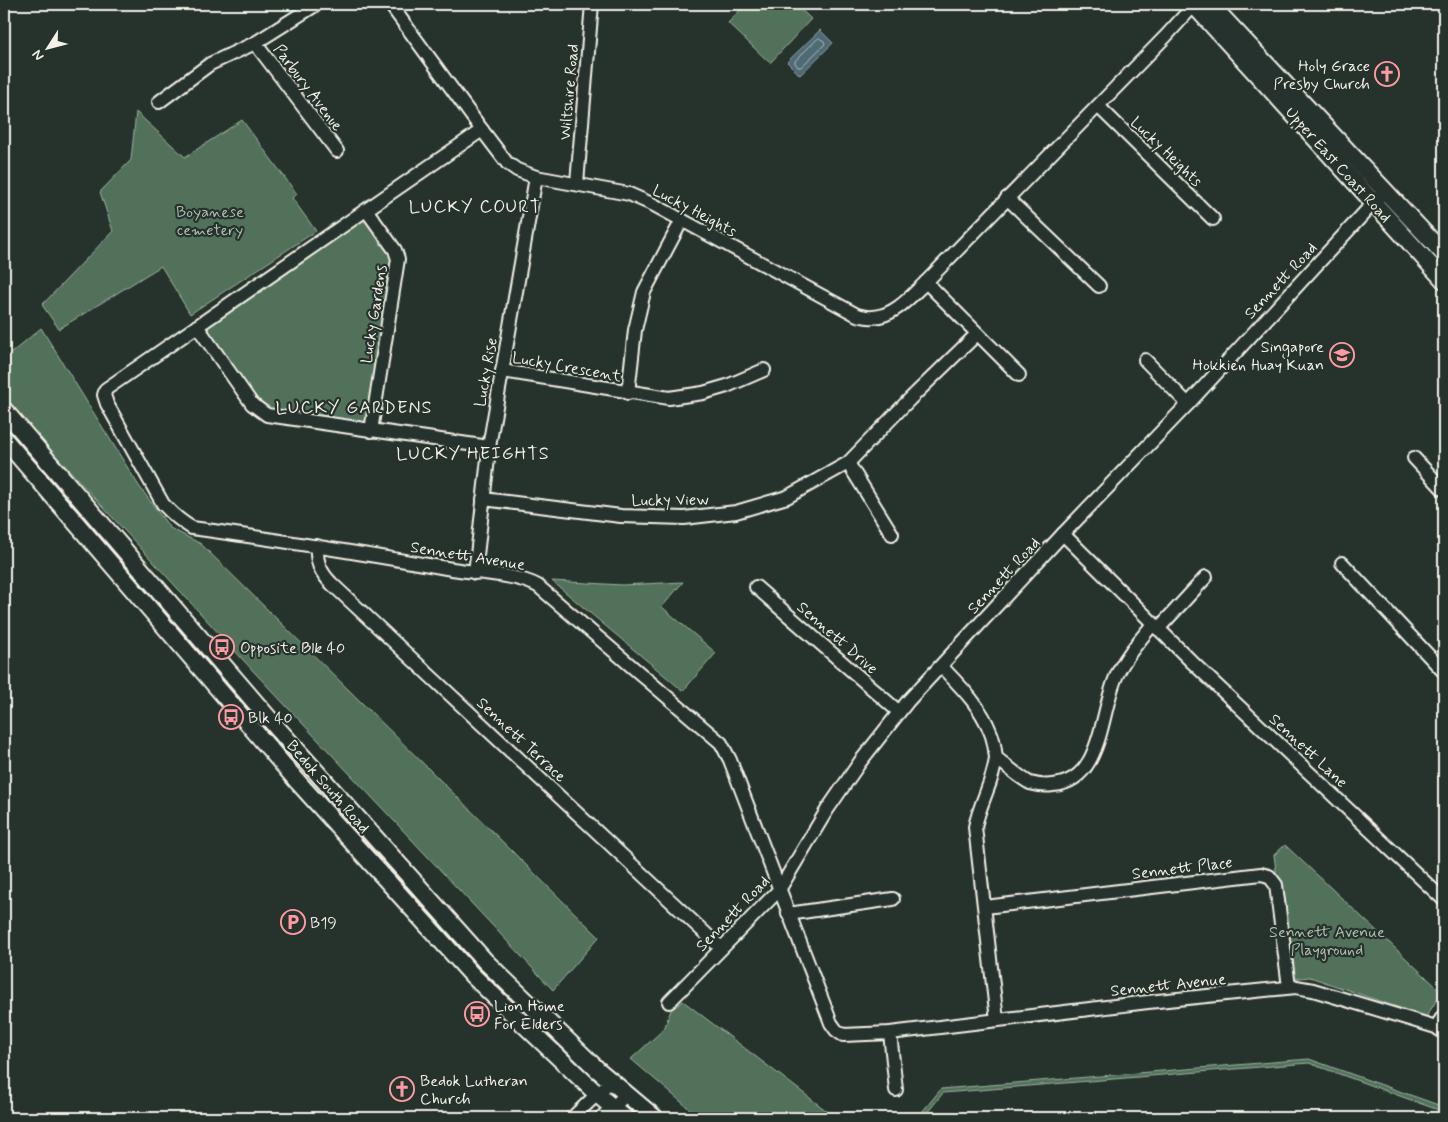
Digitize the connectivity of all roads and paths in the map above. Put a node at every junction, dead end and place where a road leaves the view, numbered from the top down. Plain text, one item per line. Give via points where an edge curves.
1 (317, 4) edge
2 (390, 4) edge
3 (592, 4) edge
4 (1198, 4) edge
5 (255, 43) junction
6 (158, 102) dead end
7 (1098, 106) junction
8 (482, 130) junction
9 (337, 151) dead end
10 (536, 177) junction
11 (577, 183) junction
12 (1386, 190) junction
13 (1007, 198) junction
14 (1374, 202) junction
15 (367, 211) junction
16 (682, 220) junction
17 (1213, 220) dead end
18 (1444, 254) edge
19 (1444, 280) edge
20 (926, 282) junction
21 (1099, 286) dead end
22 (197, 326) junction
23 (977, 334) junction
24 (1145, 360) dead end
25 (764, 370) dead end
26 (502, 371) junction
27 (1019, 376) dead end
28 (628, 393) junction
29 (1188, 404) junction
30 (4, 410) edge
31 (371, 431) junction
32 (4, 439) edge
33 (489, 447) junction
34 (1414, 458) dead end
35 (848, 463) junction
36 (1444, 490) edge
37 (483, 498) junction
38 (892, 534) dead end
39 (1063, 534) junction
40 (317, 546) junction
41 (1342, 563) dead end
42 (475, 573) junction
43 (1206, 577) dead end
44 (756, 587) dead end
45 (1155, 626) junction
46 (941, 666) junction
47 (1444, 672) edge
48 (899, 712) junction
49 (996, 758) junction
50 (779, 890) junction
51 (893, 899) dead end
52 (1444, 900) edge
53 (985, 907) junction
54 (788, 914) junction
55 (722, 948) junction
56 (1289, 987) junction
57 (669, 1002) dead end
58 (1444, 1015) edge
59 (996, 1020) junction
60 (1440, 1030) edge
61 (890, 1033) junction
62 (611, 1081) junction
63 (896, 1090) dead end
64 (597, 1094) junction
65 (627, 1094) junction
66 (613, 1115) edge
67 (572, 1118) edge
68 (655, 1118) edge

1 - 5 street, Parbury Avenue
2 - 8 street, Lucky Heights
3 - 11 street, Wiltshire Road
4 - 7 street, Lucky Heights
4 - 12 main road, Upper East Coast Road
4 - 14 main road, Upper East Coast Road
5 - 6 street, Parbury Avenue via 210,64
5 - 9 street, Parbury Avenue
7 - 13 street, Lucky Heights
7 - 17 street, Lucky Heights
8 - 10 street, Lucky Heights via 507,163
8 - 15 street
10 - 11 street, Lucky Heights
10 - 26 street, Lucky Rise
11 - 16 street, Lucky Heights via 629,194
12 - 14 street, Sennett Road
12 - 18 main road, Upper East Coast Road
13 - 20 street, Lucky Heights
13 - 21 street
14 - 19 main road, Upper East Coast Road
14 - 29 street, Sennett Road
15 - 22 street
15 - 31 street, Lucky Gardens via 396,250 398,259
16 - 20 street, Lucky Heights via 858,315 873,318 886,314
16 - 28 street, Lucky Crescent via 644,292 635,330
20 - 23 street
22 - 31 street via 260,412
22 - 40 street, Sennett Avenue via 106,389 107,404 163,504 180,522 192,528
23 - 27 street
23 - 35 street, Lucky View
24 - 29 street
25 - 28 street, Lucky Crescent via 703,393 669,398
26 - 28 street, Lucky Crescent
26 - 33 street, Lucky Rise
29 - 39 street, Sennett Road
30 - 62 main road, Bedok South Road via 278,729 485,961
31 - 33 street
32 - 64 main road, Bedok South Road via 298,782 444,944 473,976
33 - 37 street, Lucky Rise
34 - 36 street
35 - 37 street, Lucky View via 787,497 736,512 684,518 621,516
35 - 38 street
37 - 42 street, Lucky Rise
39 - 45 street, Sennett Lane
39 - 46 street, Sennett Road
40 - 42 street, Sennett Avenue
40 - 55 street, Sennett Terrace via 319,567 332,584
41 - 47 street
42 - 50 street, Sennett Avenue via 521,579 538,586 721,743
43 - 45 street
44 - 48 street, Sennett Drive
45 - 49 street via 1124,662 1115,678 1093,755 1080,774 1062,784 1046,786 1030,782
45 - 52 street, Sennett Lane
46 - 48 street, Sennett Road
46 - 49 street via 981,712 991,732
48 - 50 street, Sennett Road via 860,762
49 - 53 street via 994,774 982,798 975,827
50 - 54 street, Sennett Avenue
50 - 55 street, Sennett Road
51 - 54 street
53 - 56 street, Sennett Place via 1261,874 1269,876 1276,886
53 - 59 street
54 - 61 street, Sennett Avenue via 836,1030 850,1036
55 - 57 street, Sennett Road
56 - 59 street, Sennett Avenue
56 - 60 street, Sennett Avenue via 1313,990
58 - 60 street
59 - 61 street, Sennett Avenue
61 - 63 street
62 - 64 street
62 - 65 main road, Bedok South Road
64 - 66 main road, Bedok South Road
64 - 67 street
65 - 66 street
65 - 68 main road, Bedok South Road

